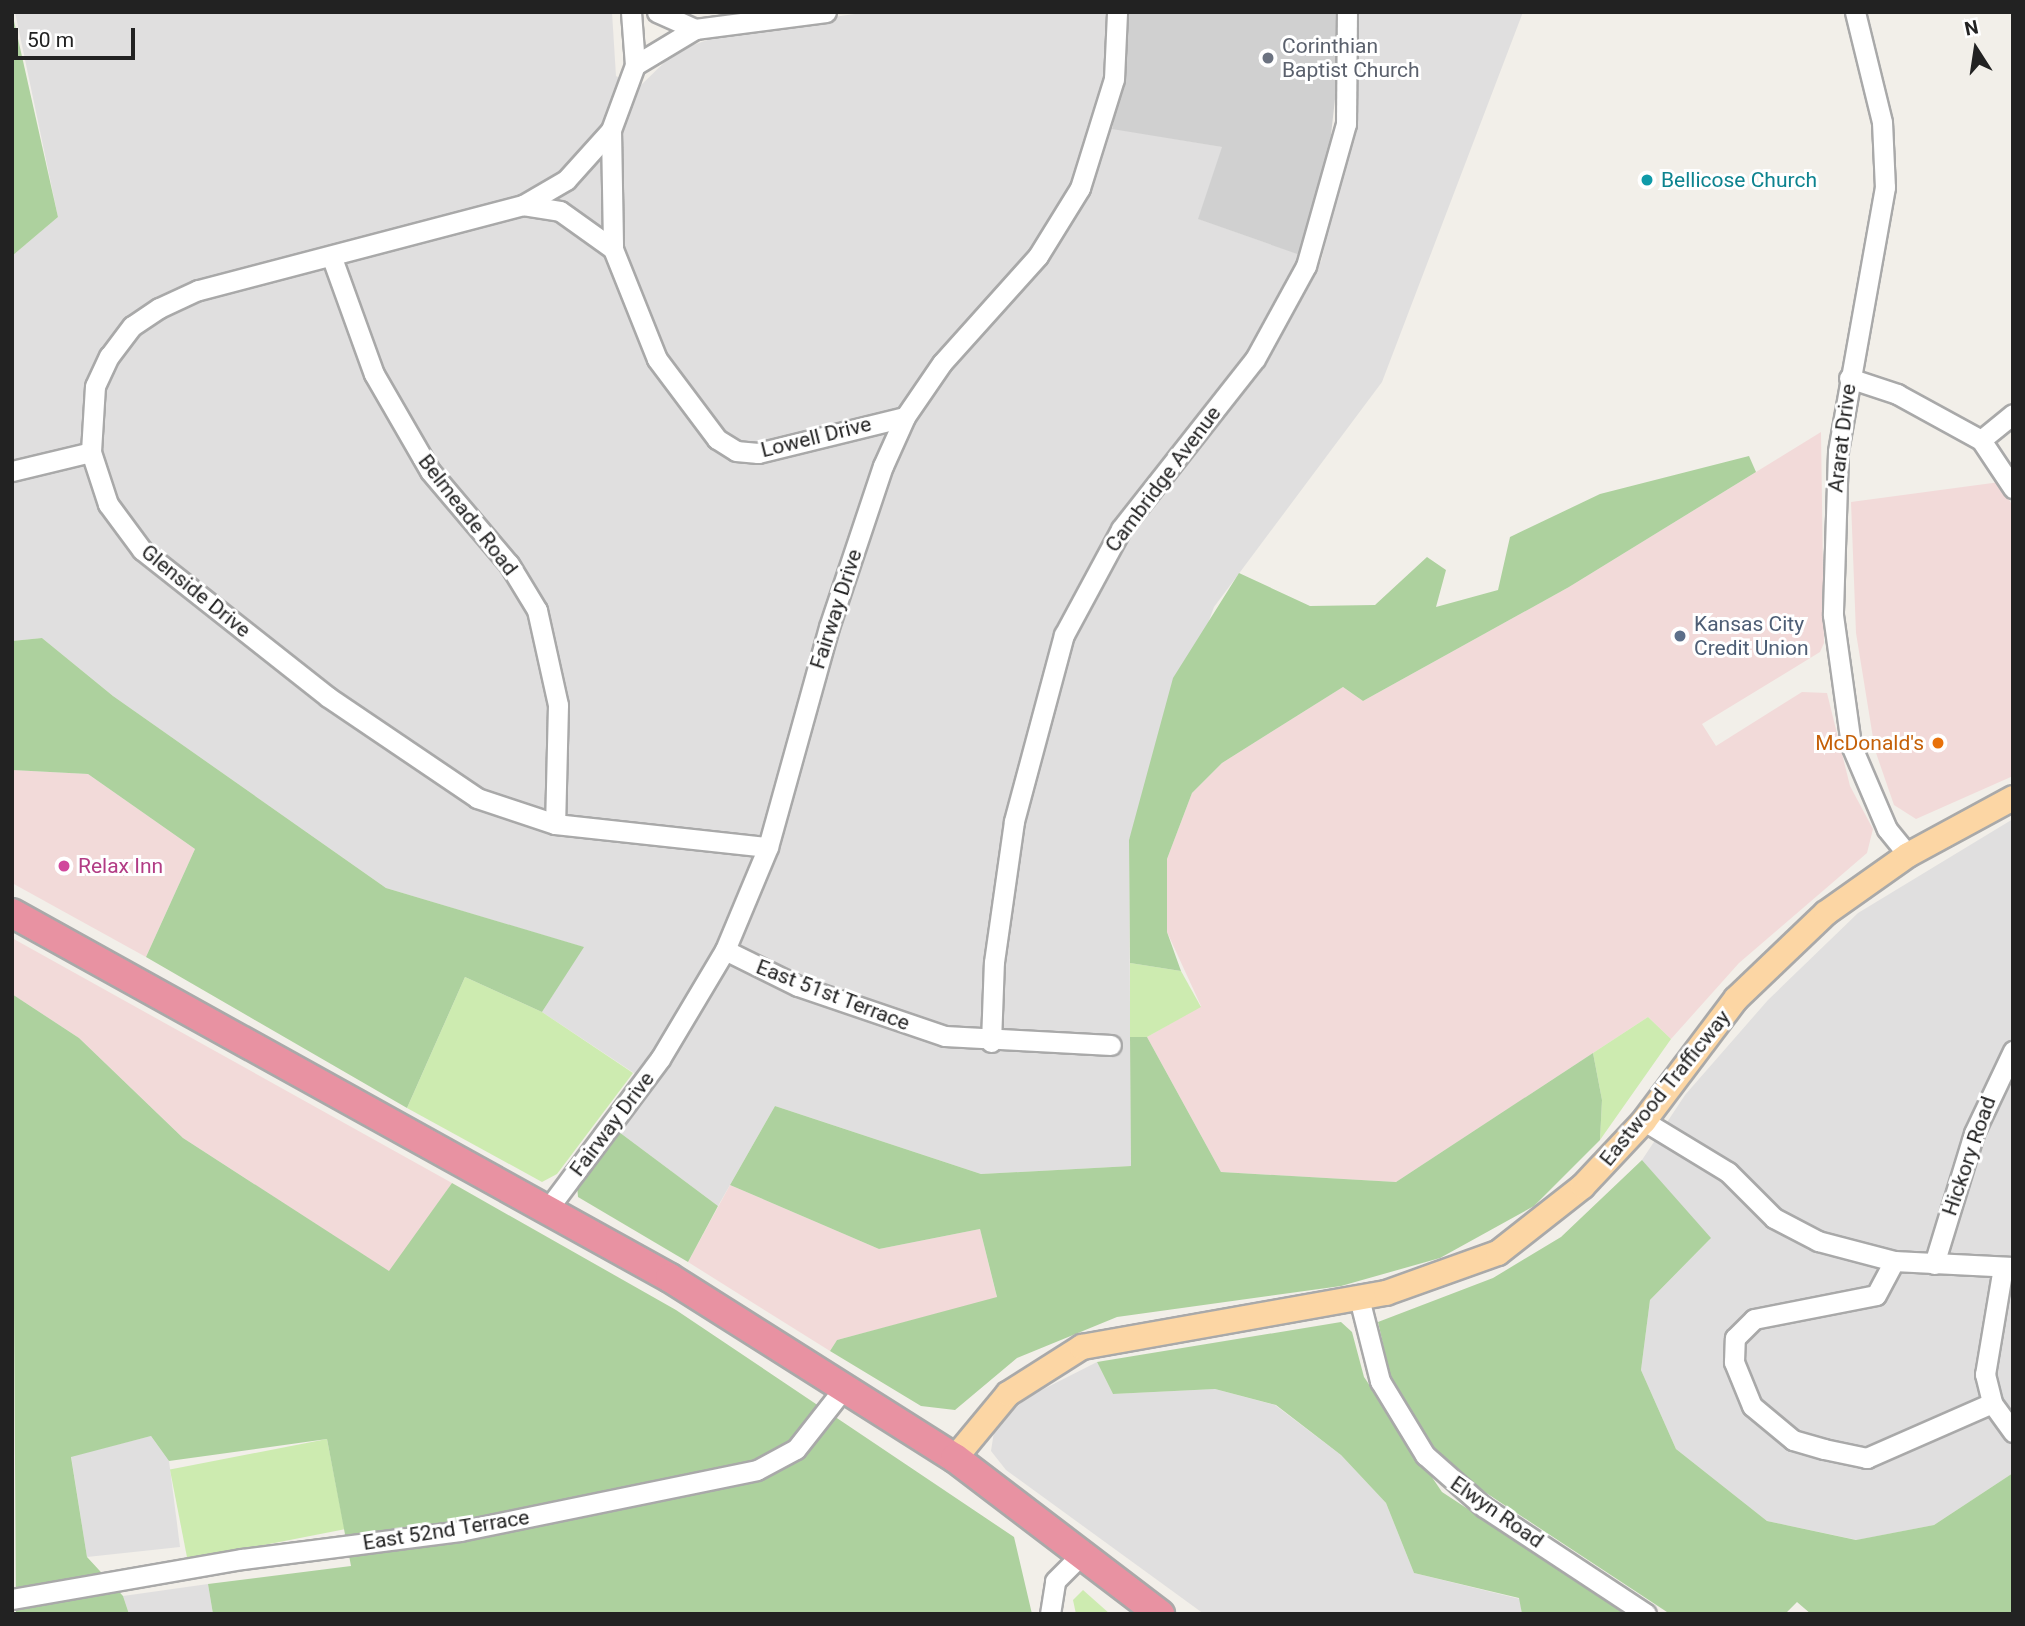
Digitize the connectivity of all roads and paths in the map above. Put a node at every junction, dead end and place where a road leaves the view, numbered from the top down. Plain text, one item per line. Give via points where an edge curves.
1 (631, 12) edge
2 (657, 12) edge
3 (826, 12) edge
4 (1117, 12) edge
5 (1347, 12) edge
6 (1855, 12) edge
7 (695, 29) junction
8 (635, 65) junction
9 (611, 130) junction
10 (523, 205) junction
11 (613, 250) junction
12 (332, 258) junction
13 (1849, 378) junction
14 (2013, 414) edge
15 (905, 417) junction
16 (1981, 440) junction
17 (91, 452) junction
18 (12, 471) edge
19 (2013, 488) edge
20 (2013, 798) edge
21 (555, 824) junction
22 (768, 846) junction
23 (1908, 855) junction
24 (12, 913) edge
25 (725, 950) junction
26 (991, 1042) junction
27 (1111, 1045) dead end
28 (2013, 1051) edge
29 (1644, 1121) junction
30 (547, 1210) junction
31 (1894, 1261) junction
32 (1934, 1265) junction
33 (2008, 1267) edge
34 (1359, 1298) junction
35 (844, 1388) junction
36 (1992, 1403) junction
37 (2013, 1432) edge
38 (956, 1458) junction
39 (1084, 1552) junction
40 (12, 1599) edge
41 (1051, 1614) edge
42 (1160, 1614) edge
43 (1646, 1614) edge

1 - 8 street, Lowell Drive
2 - 7 street
3 - 7 street
4 - 15 street, Fairway Drive via 1114,79 1080,188 1038,256 942,362
5 - 26 street, Cambridge Avenue via 1346,124 1306,266 1255,359 1121,529 1064,635 1014,821 995,962
6 - 13 street, Ararat Drive via 1882,121 1885,187
7 - 8 street
8 - 9 street, Lowell Drive
9 - 10 street, Glenside Drive via 566,180
9 - 11 street, Lowell Drive
10 - 11 street, Glenside Drive via 560,211
10 - 12 street, Glenside Drive
11 - 15 street, Lowell Drive via 657,359 717,439 736,450 758,453
12 - 17 street, Glenside Drive via 198,290 132,326 95,386
12 - 21 street, Belmeade Road via 374,374 429,471 509,564 537,610 558,705
13 - 16 street via 1908,398
13 - 23 street, Ararat Drive via 1831,533 1842,701 1866,788
14 - 16 street
15 - 22 street, Fairway Drive via 829,627
16 - 19 street
17 - 18 street
17 - 21 street, Glenside Drive via 108,504 142,550 328,697 477,798
20 - 23 main road, Eastwood Trafficway
21 - 22 street, Glenside Drive
22 - 25 street, Fairway Drive
23 - 29 main road, Eastwood Trafficway via 1826,913 1736,999
24 - 30 highway
25 - 26 street, East 51st Terrace via 874,1016
25 - 30 street, Fairway Drive via 660,1059
26 - 27 street, East 51st Terrace
28 - 32 street, Hickory Road via 1974,1133
29 - 31 street via 1728,1172 1774,1218 1818,1241
29 - 34 main road, Eastwood Trafficway via 1566,1202 1498,1253 1442,1276
30 - 35 highway via 670,1278
31 - 32 street
31 - 36 street via 1876,1295 1754,1320 1735,1338 1734,1362 1752,1406 1793,1440 1867,1458
32 - 33 street
33 - 36 street via 1985,1352
34 - 38 main road, Eastwood Trafficway via 1082,1347 1008,1394
34 - 43 street, Elwyn Road via 1380,1381 1425,1455 1484,1507
35 - 38 highway
35 - 40 street, East 52nd Terrace via 796,1450 757,1470 460,1531 242,1559
36 - 37 street
38 - 39 highway
39 - 41 street via 1055,1581
39 - 42 highway

